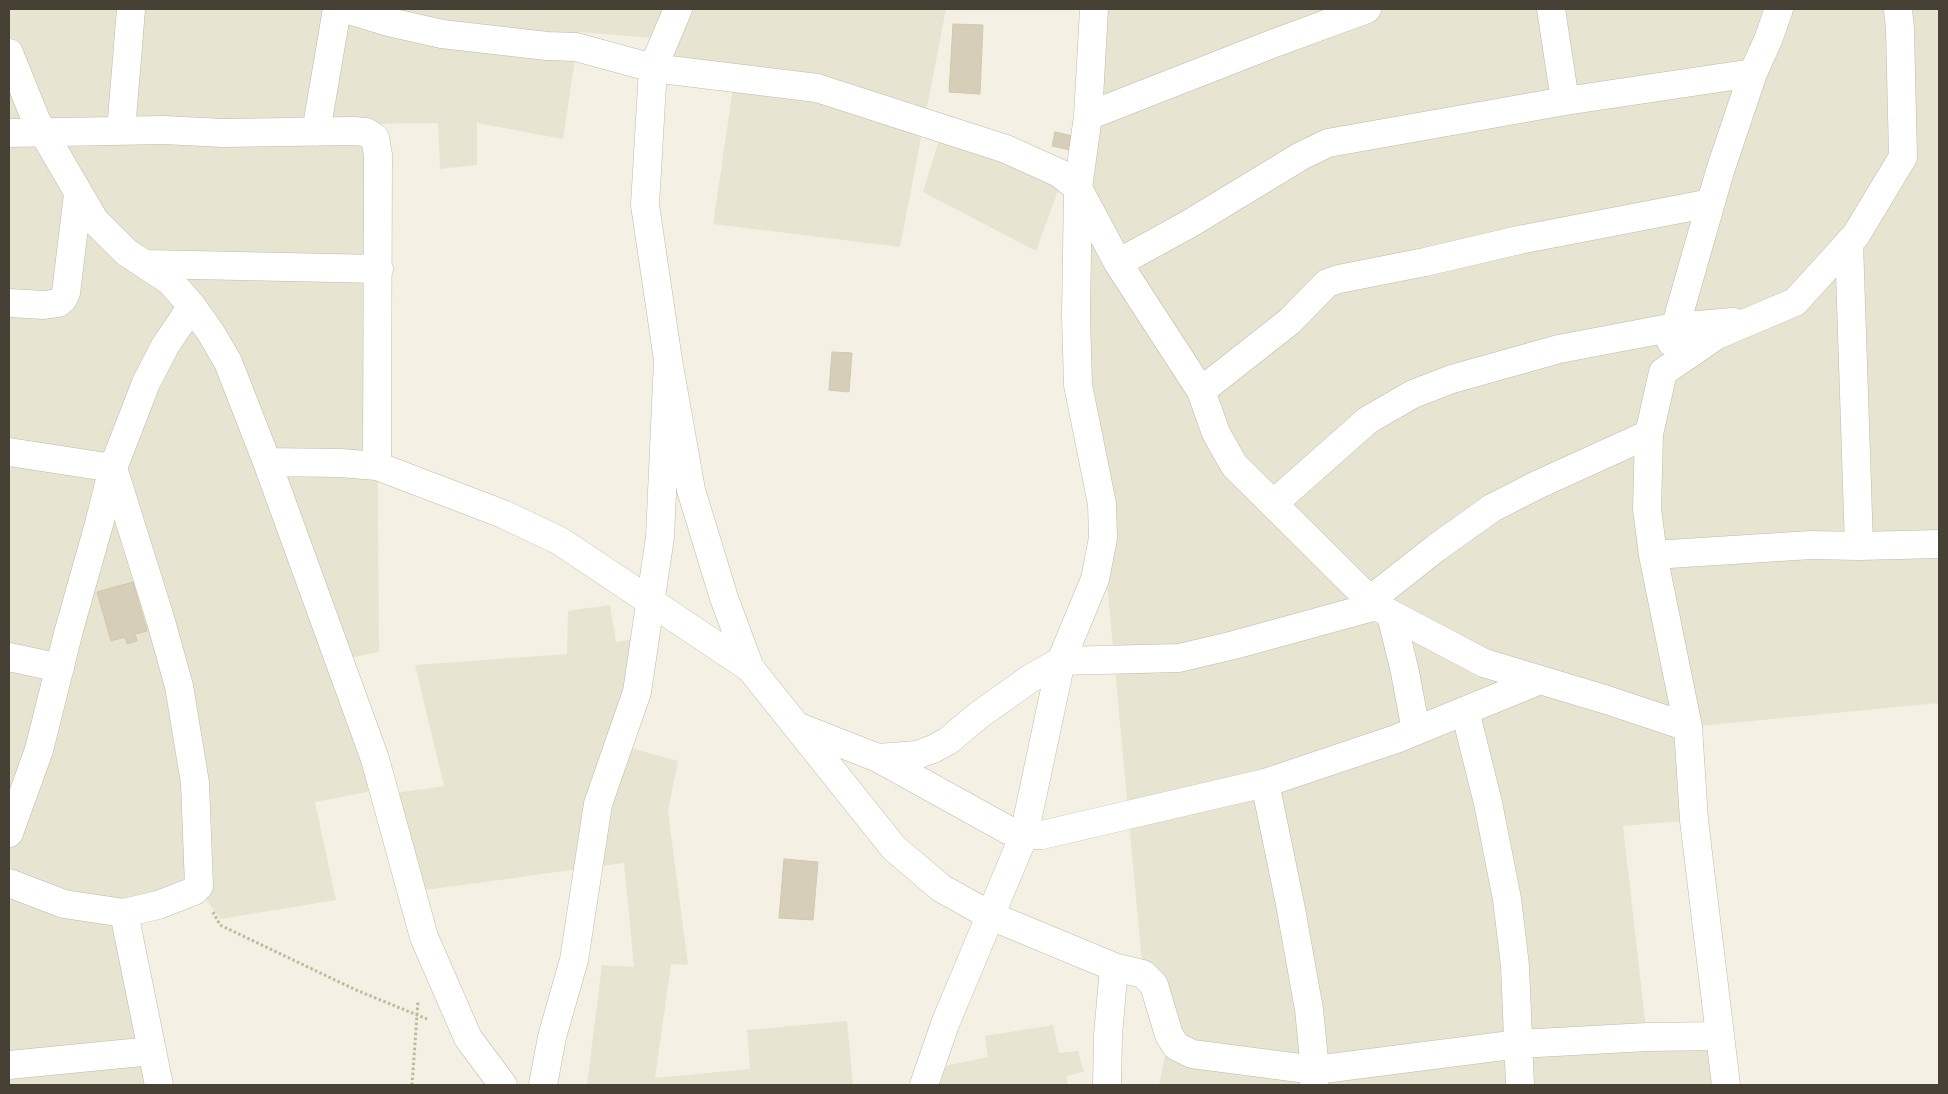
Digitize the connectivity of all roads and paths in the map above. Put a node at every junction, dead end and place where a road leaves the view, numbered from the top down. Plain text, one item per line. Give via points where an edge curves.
1 (131, 9) edge
2 (337, 9) edge
3 (346, 9) edge
4 (678, 9) edge
5 (1094, 9) edge
6 (1367, 9) edge
7 (1551, 9) edge
8 (1779, 9) edge
9 (1898, 9) edge
10 (9, 54) edge
11 (653, 68) junction
12 (1753, 73) junction
13 (1565, 101) junction
14 (1088, 116) junction
15 (121, 131) junction
16 (44, 132) junction
17 (316, 132) junction
18 (9, 133) edge
19 (1078, 188) junction
20 (78, 194) junction
21 (1712, 203) junction
22 (1849, 242) junction
23 (1118, 263) junction
24 (146, 264) junction
25 (379, 269) junction
26 (9, 303) edge
27 (192, 306) junction
28 (1751, 320) junction
29 (1674, 327) junction
30 (668, 360) junction
31 (1663, 372) junction
32 (1201, 390) junction
33 (1649, 434) junction
34 (9, 452) edge
35 (267, 462) junction
36 (377, 466) junction
37 (113, 468) junction
38 (1273, 504) junction
39 (1939, 544) edge
40 (1859, 546) junction
41 (1653, 555) junction
42 (651, 603) junction
43 (1379, 607) junction
44 (9, 657) edge
45 (1061, 661) junction
46 (60, 668) junction
47 (750, 668) junction
48 (1540, 680) junction
49 (1465, 710) junction
50 (799, 727) junction
51 (1688, 727) junction
52 (1416, 731) junction
53 (878, 758) junction
54 (1265, 783) junction
55 (9, 833) edge
56 (1024, 835) junction
57 (9, 883) edge
58 (199, 886) junction
59 (124, 913) junction
60 (990, 916) junction
61 (1114, 967) junction
62 (419, 995) dead end
63 (417, 1014) junction
64 (1720, 1036) junction
65 (468, 1038) junction
66 (1519, 1044) junction
67 (152, 1051) junction
68 (9, 1065) edge
69 (1315, 1077) edge
70 (158, 1085) edge
71 (412, 1085) edge
72 (503, 1085) edge
73 (543, 1085) edge
74 (924, 1085) edge
75 (1107, 1085) edge
76 (1520, 1085) edge
77 (1726, 1085) edge

1 - 15 street
2 - 17 street
3 - 11 street via 442,34 576,47
4 - 11 street
5 - 14 street
6 - 14 street
7 - 13 street
8 - 12 street
9 - 22 street via 1903,157 1856,236
10 - 16 street
11 - 19 street via 817,88 1006,149 1059,173
11 - 30 street via 645,205
12 - 13 street
12 - 21 street
13 - 23 street via 1328,143
14 - 19 street
15 - 16 street
15 - 17 street
16 - 18 street
16 - 20 street
17 - 25 street via 366,132 375,138
19 - 23 street
19 - 45 street via 1078,385 1102,504 1103,538 1095,579
20 - 24 street via 109,237
20 - 26 street via 66,294 58,303
21 - 29 street
21 - 32 street via 1519,240 1327,283 1290,321
22 - 28 street via 1795,302
22 - 40 street
23 - 32 street
24 - 25 street
24 - 27 street via 170,281
25 - 36 street
27 - 35 street via 228,362
27 - 37 street via 165,346 146,383
28 - 29 street
28 - 31 street via 1717,335
29 - 31 street
29 - 38 street via 1559,349 1452,379 1413,394 1368,420
30 - 42 street via 660,537
30 - 47 street via 691,490 724,598
31 - 33 street
32 - 38 street via 1216,433 1234,465
33 - 41 street via 1647,509
33 - 43 street via 1492,508 1436,548
34 - 37 street
35 - 36 street
35 - 65 street via 375,759 424,937
36 - 42 street via 504,514 560,541
37 - 46 street
37 - 58 street via 179,686 195,783
38 - 43 street
39 - 40 street
40 - 41 street via 1811,545
41 - 51 street
42 - 47 street
42 - 73 street via 637,692 598,804 574,960 552,1037
43 - 45 street via 1179,658
43 - 48 street via 1484,663
43 - 52 street via 1405,672
44 - 46 street
45 - 53 street via 1031,678 933,749 917,755
45 - 56 street
46 - 55 street via 39,750
47 - 50 street
48 - 49 street
48 - 51 street
49 - 52 street
49 - 66 street via 1507,899
50 - 53 street
50 - 60 street via 894,848 941,888
51 - 64 street via 1694,820
52 - 54 street
53 - 56 street via 1008,830
54 - 56 street via 1104,822
54 - 69 street via 1309,1009
56 - 60 street
57 - 59 street via 64,904
58 - 59 street via 165,903
58 - 63 path via 220,925 356,990
59 - 67 street
60 - 61 street
60 - 74 street via 945,1024
61 - 69 street via 1144,974 1154,985 1169,1035 1176,1046 1192,1054
61 - 75 street
62 - 63 path
63 - 65 path
63 - 71 path
64 - 66 street
64 - 77 street
65 - 72 street
66 - 69 street
66 - 76 street
67 - 68 street
67 - 70 street

